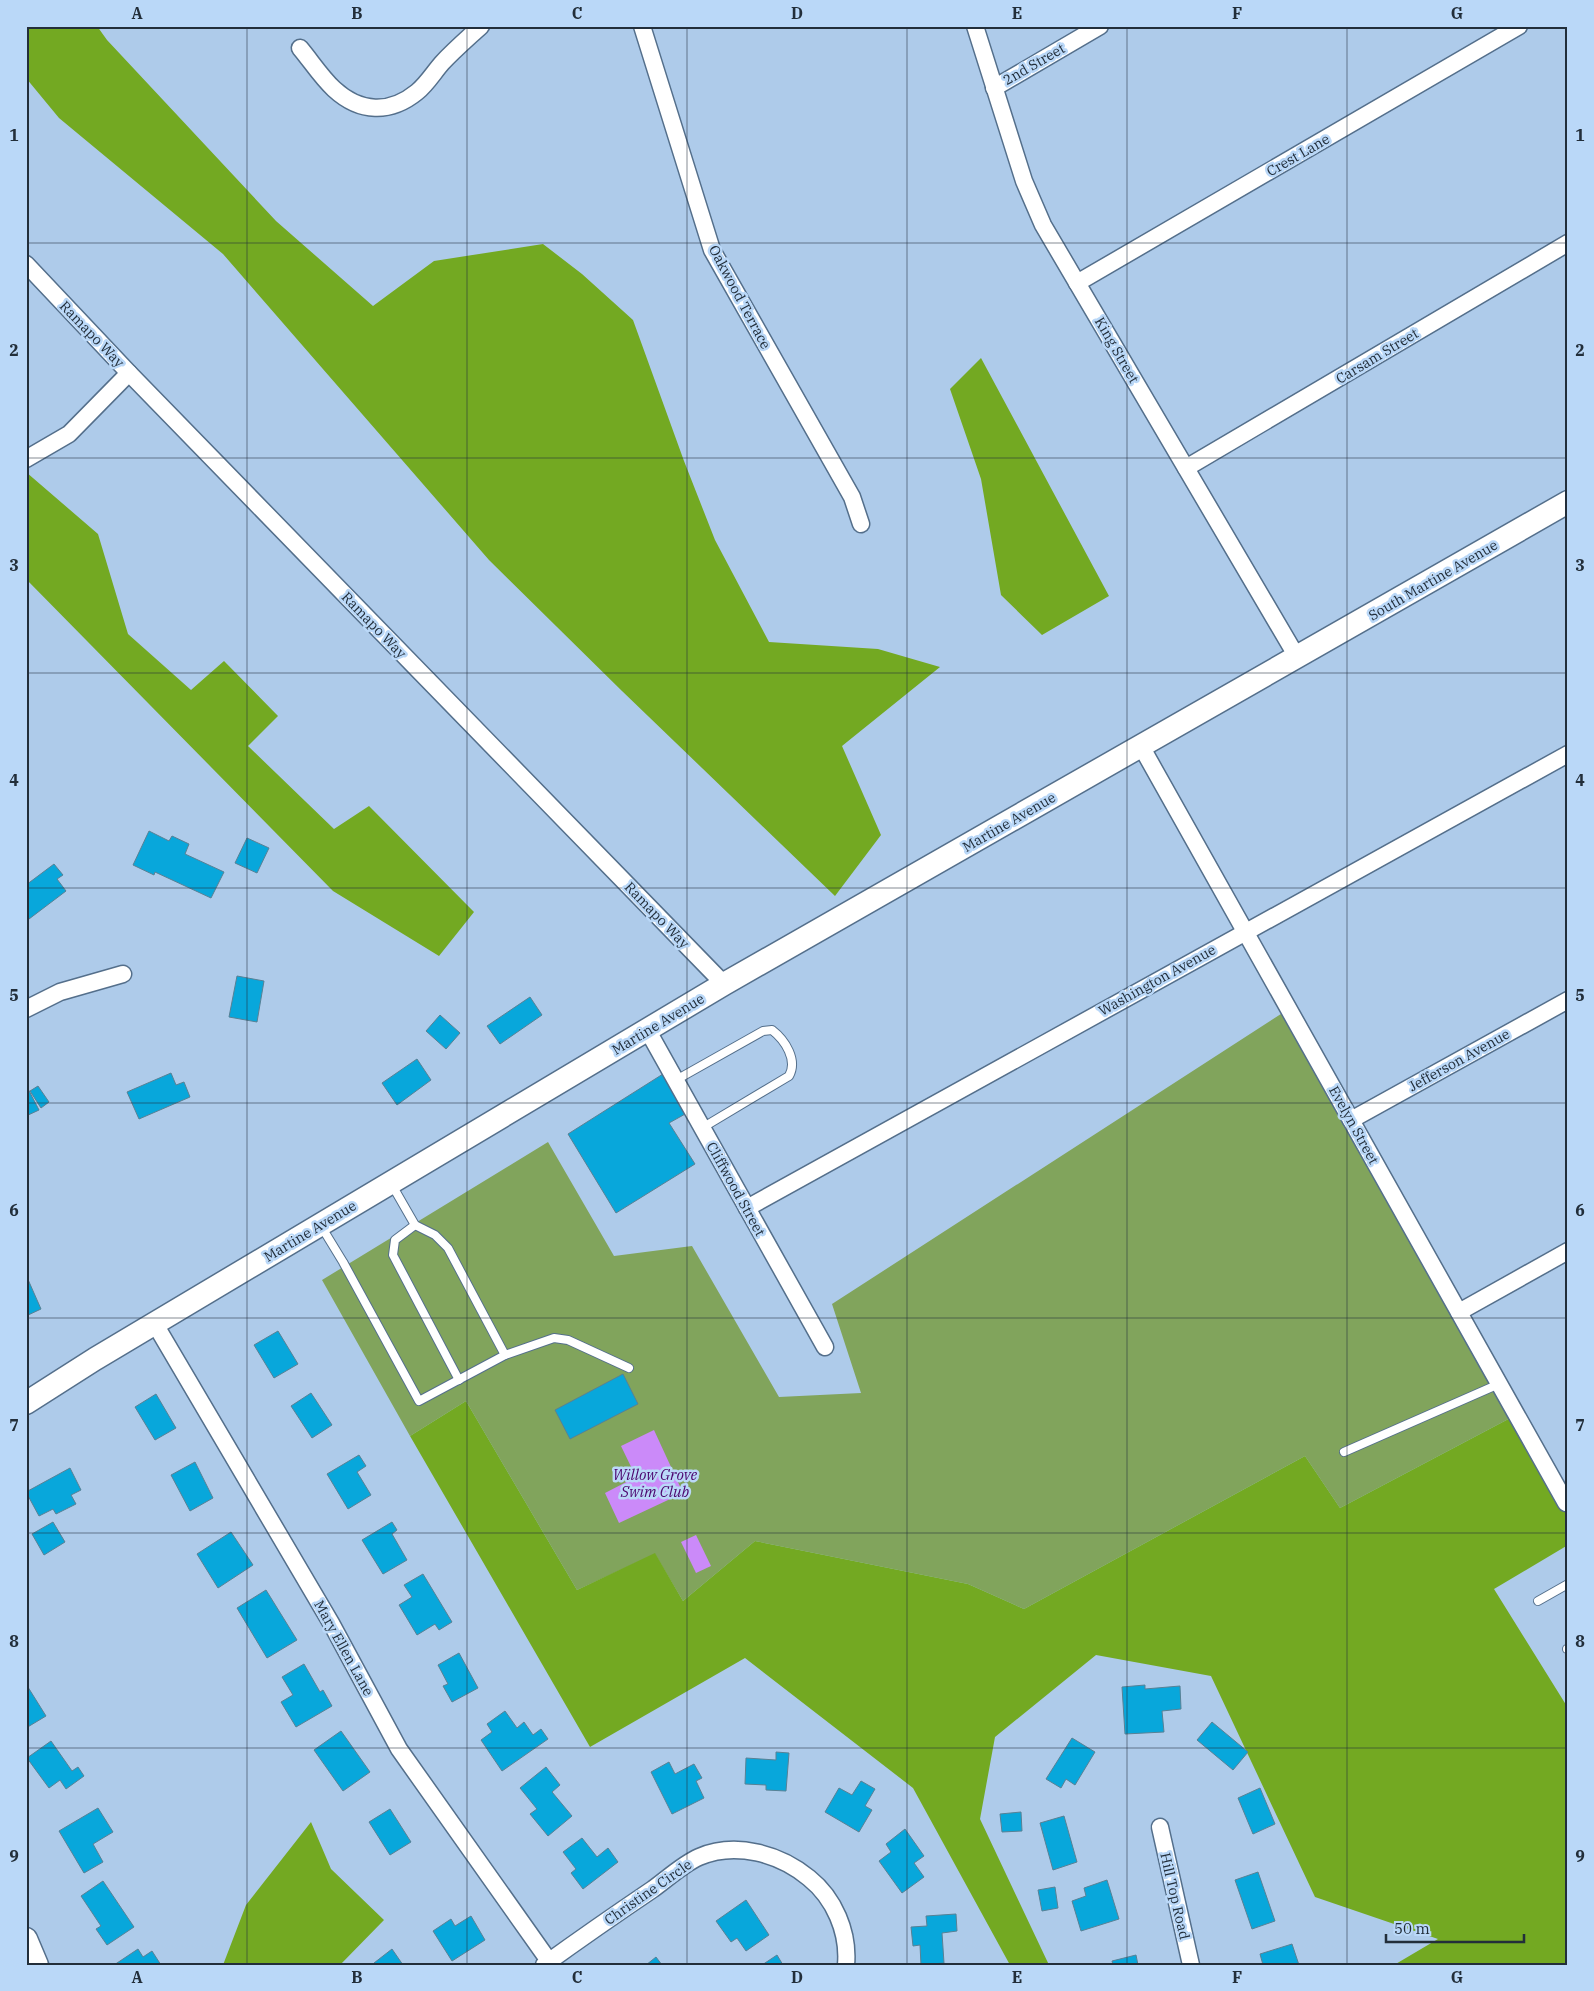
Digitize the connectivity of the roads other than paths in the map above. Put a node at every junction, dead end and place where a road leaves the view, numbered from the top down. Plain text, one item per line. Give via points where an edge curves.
1 (481, 26) edge
2 (642, 26) edge
3 (975, 26) edge
4 (1100, 26) edge
5 (1520, 26) edge
6 (300, 48) dead end
7 (994, 88) junction
8 (1568, 243) edge
9 (26, 264) edge
10 (1077, 283) junction
11 (129, 372) junction
12 (26, 459) edge
13 (1186, 468) junction
14 (1568, 502) edge
15 (862, 524) dead end
16 (1297, 657) junction
17 (1141, 746) junction
18 (1568, 754) edge
19 (1245, 932) junction
20 (123, 974) dead end
21 (724, 984) junction
22 (1568, 1000) edge
23 (26, 1009) edge
24 (648, 1030) junction
25 (676, 1080) junction
26 (1351, 1120) junction
27 (702, 1128) junction
28 (392, 1183) junction
29 (747, 1208) junction
30 (321, 1225) junction
31 (415, 1225) junction
32 (1568, 1251) edge
33 (1459, 1312) junction
34 (155, 1324) junction
35 (825, 1347) dead end
36 (505, 1355) junction
37 (629, 1368) dead end
38 (459, 1380) junction
39 (1499, 1384) junction
40 (26, 1403) edge
41 (1344, 1452) dead end
42 (1567, 1503) edge
43 (1568, 1584) edge
44 (1538, 1601) dead end
45 (1160, 1827) dead end
46 (26, 1939) edge
47 (546, 1963) edge
48 (37, 1965) edge
49 (846, 1965) edge
50 (1191, 1965) edge

1 - 6 street via 443,62 418,92 397,105 378,108 348,101
2 - 15 street, Oakwood Terrace via 712,250 852,497
3 - 7 street, King Street
4 - 7 street, 2nd Street
5 - 10 street, Crest Lane
7 - 10 street, King Street via 1024,181 1043,225
8 - 13 street, Carsam Street
9 - 11 street, Ramapo Way
10 - 13 street, King Street
11 - 12 street via 69,434
11 - 21 street, Ramapo Way
13 - 16 street, King Street
14 - 16 main road, South Martine Avenue
16 - 17 main road, Martine Avenue
17 - 19 street, Evelyn Street
17 - 21 main road, Martine Avenue
18 - 19 street, Washington Avenue
19 - 26 street, Evelyn Street
19 - 29 street, Washington Avenue
20 - 23 street via 60,992
21 - 24 main road, Martine Avenue
22 - 26 street, Jefferson Avenue
24 - 25 street, Cliffwood Street
24 - 28 main road, Martine Avenue
25 - 27 street, Cliffwood Street
25 - 27 lane via 763,1031 772,1030 781,1037 791,1055 793,1069 789,1076
26 - 33 street, Evelyn Street
27 - 29 street, Cliffwood Street
28 - 30 main road, Martine Avenue
28 - 31 lane
29 - 35 street, Cliffwood Street
30 - 34 main road, Martine Avenue
30 - 38 lane via 419,1401
31 - 36 lane via 435,1235 448,1248
31 - 38 lane via 394,1240 393,1254
32 - 33 street
33 - 39 street, Evelyn Street
34 - 40 main road, Martine Avenue
34 - 47 street, Mary Ellen Lane via 326,1614 399,1749
36 - 37 lane via 554,1338 568,1340
36 - 38 lane
39 - 41 lane
39 - 42 street, Evelyn Street
43 - 44 lane
45 - 50 street, Hill Top Road
46 - 48 main road
47 - 49 street, Christine Circle via 698,1857 732,1850 777,1858 798,1868 815,1883 830,1901 840,1922 846,1944

